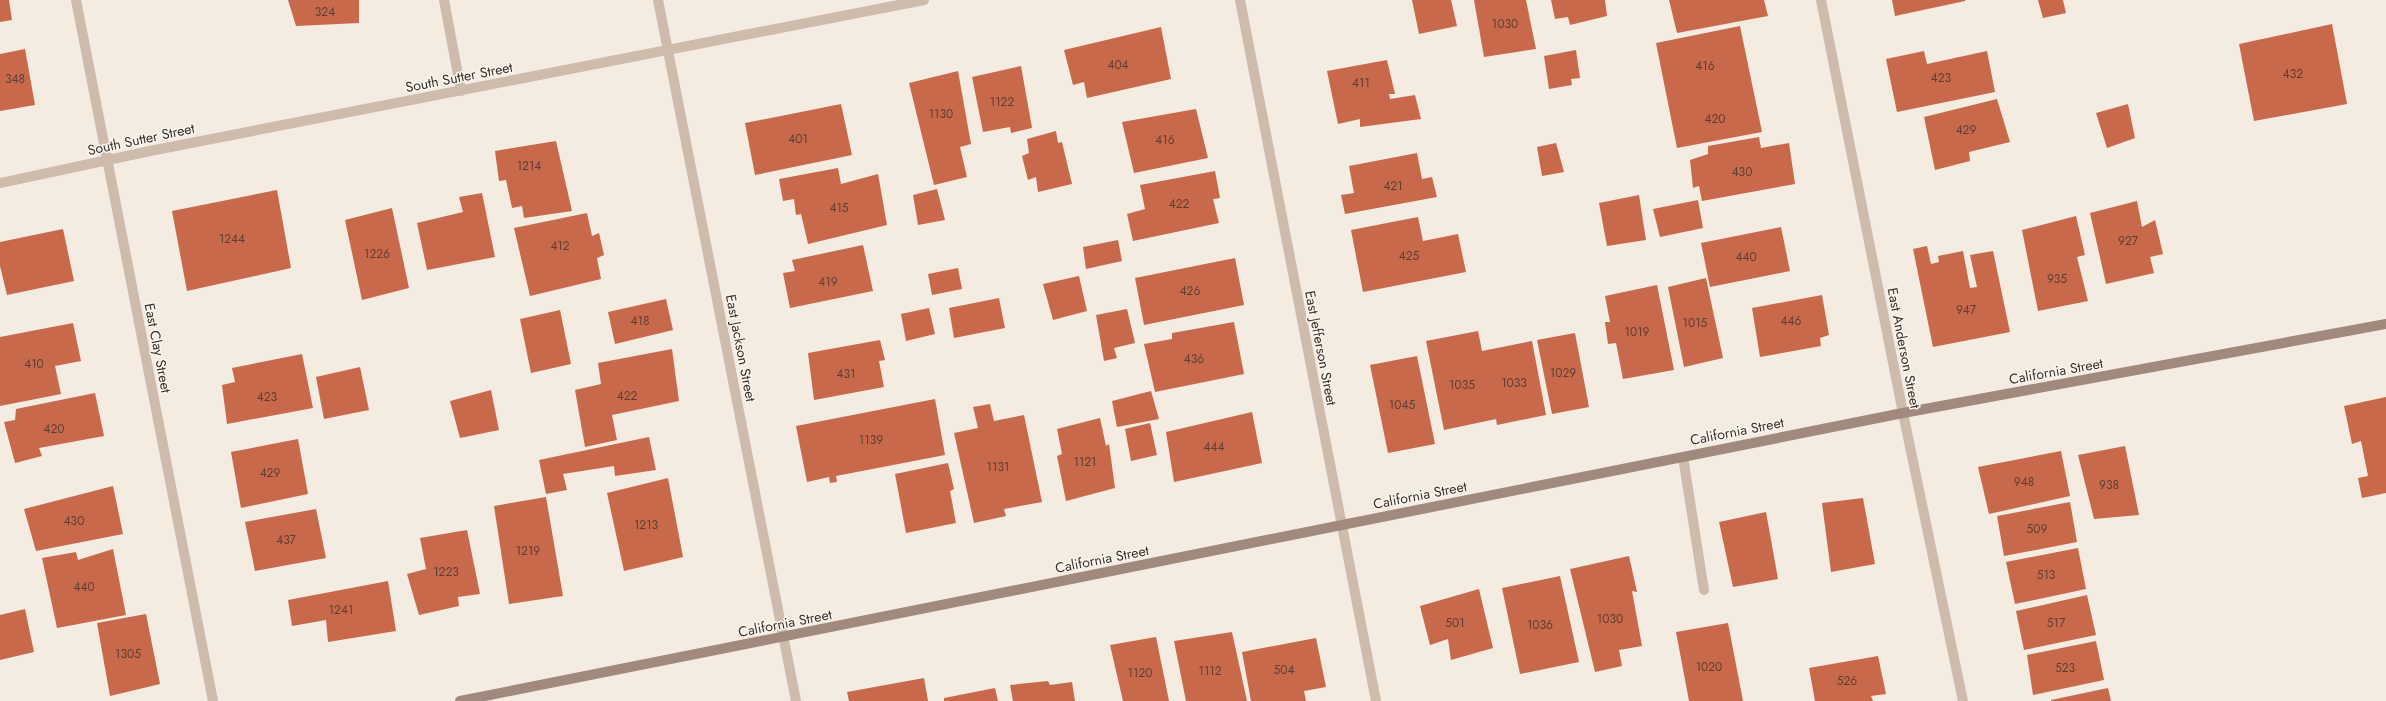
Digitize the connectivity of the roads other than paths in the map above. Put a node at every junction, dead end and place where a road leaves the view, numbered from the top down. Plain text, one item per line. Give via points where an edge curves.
1 (76, 0) edge
2 (444, 0) edge
3 (658, 0) edge
4 (924, 0) edge
5 (1240, 0) edge
6 (1821, 0) edge
7 (668, 51) junction
8 (461, 91) junction
9 (108, 160) junction
10 (0, 183) edge
11 (2386, 324) edge
12 (1902, 413) junction
13 (1683, 457) junction
14 (1341, 524) junction
15 (1704, 590) dead end
16 (784, 638) junction
17 (213, 701) edge
18 (460, 701) edge
19 (796, 701) edge
20 (1376, 701) edge
21 (1963, 701) edge

1 - 9 street, East Clay Street
2 - 8 street
3 - 7 street, East Jackson Street
4 - 7 street, South Sutter Street
5 - 14 street, East Jefferson Street
6 - 12 street, East Anderson Street
7 - 8 street, South Sutter Street
7 - 16 street, East Jackson Street
8 - 9 street, South Sutter Street
9 - 10 street, South Sutter Street
9 - 17 street, East Clay Street
11 - 12 street, California Street
12 - 13 street, California Street
12 - 21 street, East Anderson Street
13 - 14 street, California Street
13 - 15 street
14 - 16 street, California Street
14 - 20 street, East Jefferson Street
16 - 18 street, California Street
16 - 19 street, East Jackson Street

